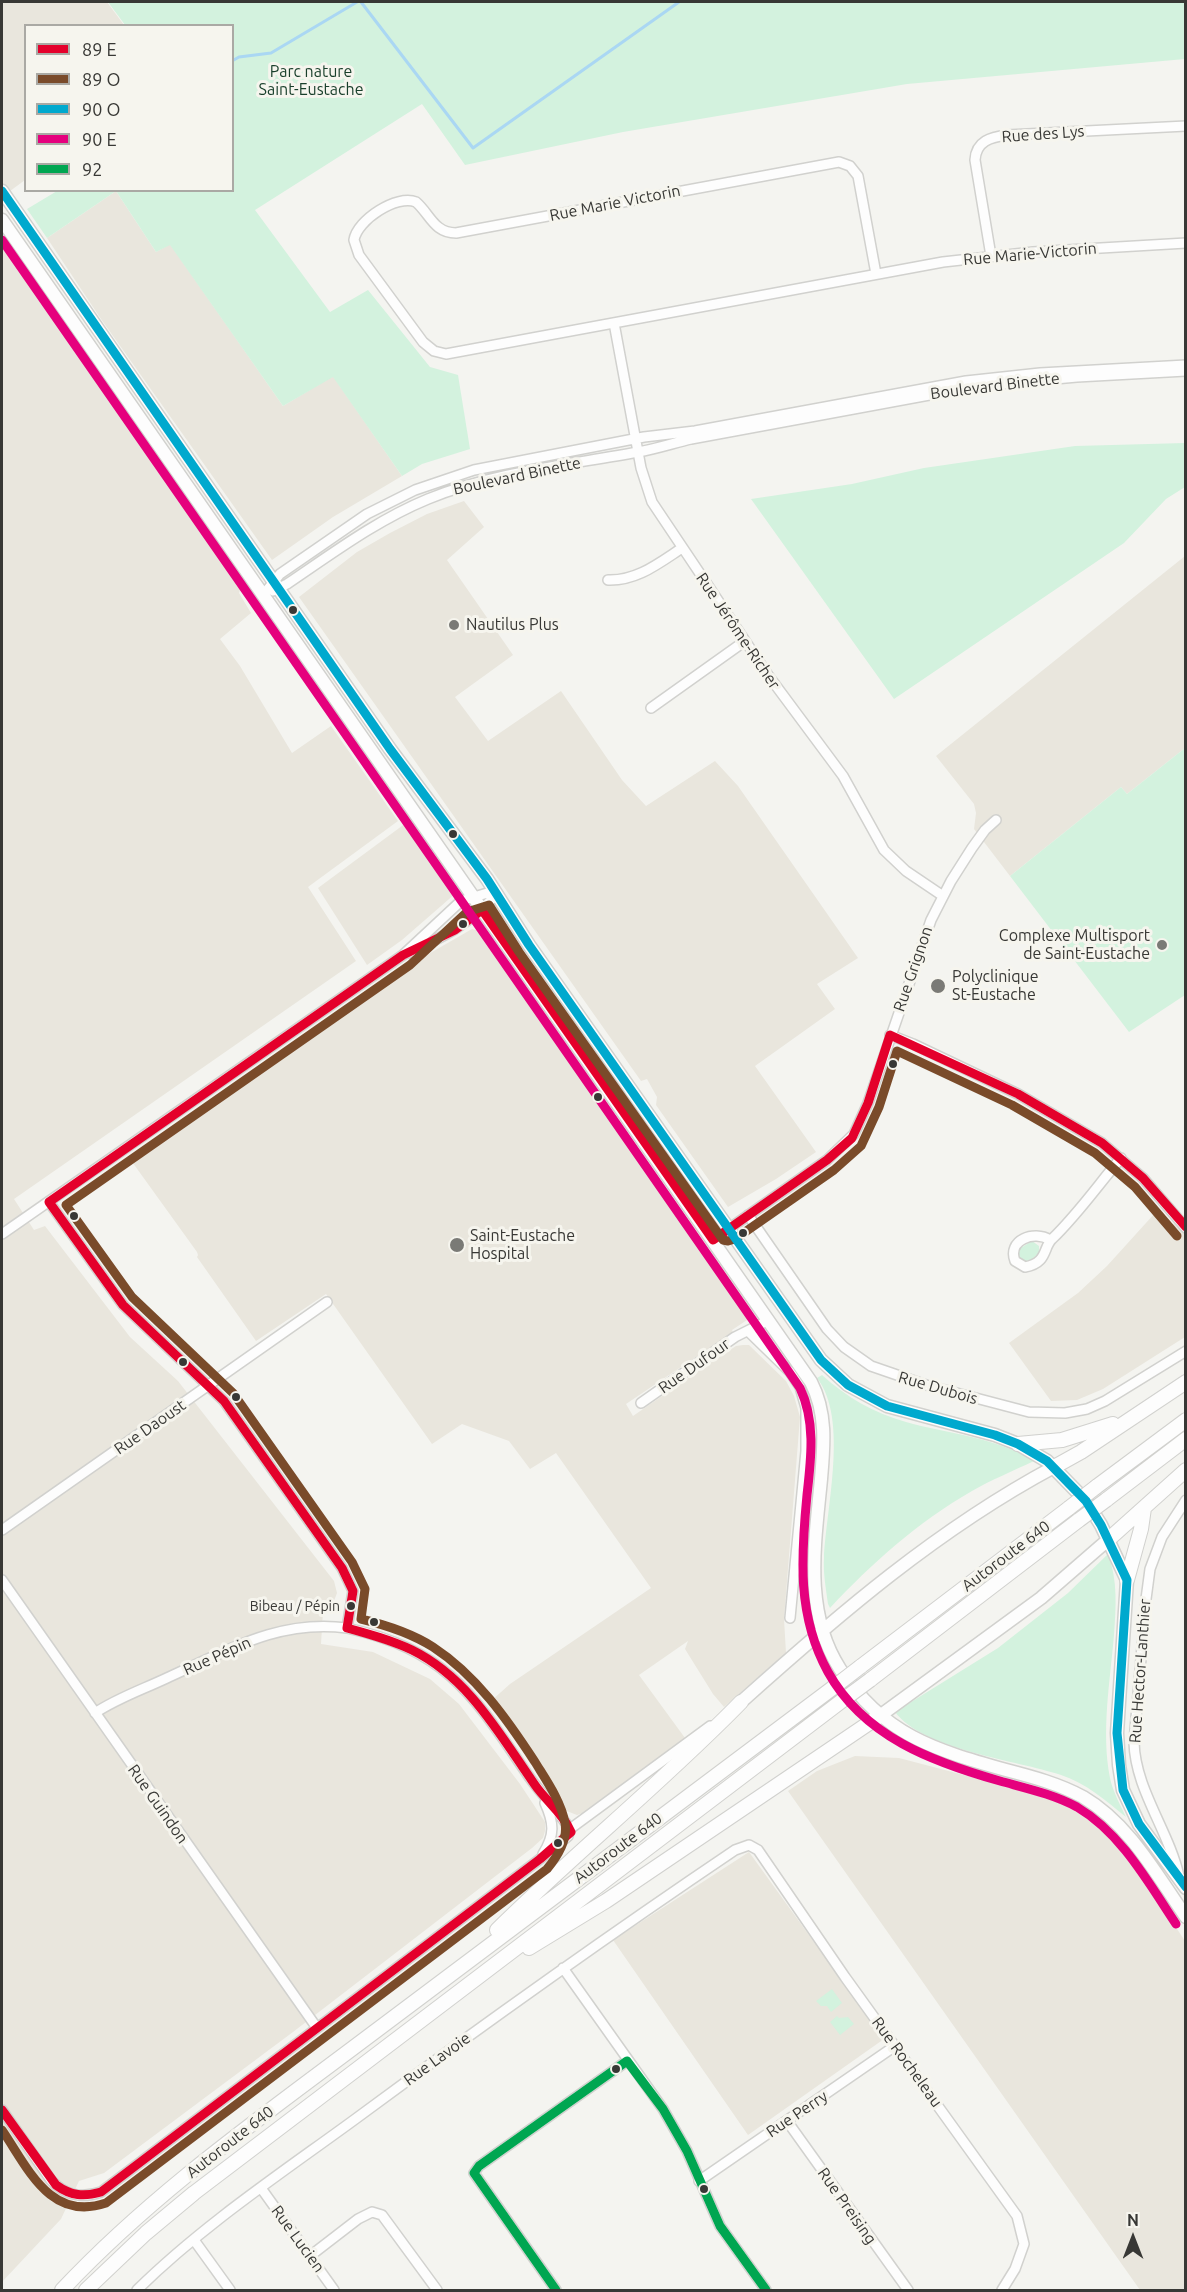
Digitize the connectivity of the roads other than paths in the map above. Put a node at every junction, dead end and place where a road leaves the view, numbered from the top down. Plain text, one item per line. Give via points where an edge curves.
1 (1185, 126) edge
2 (2, 191) edge
3 (2, 220) edge
4 (1185, 243) edge
5 (991, 256) junction
6 (876, 274) junction
7 (614, 323) junction
8 (1185, 365) edge
9 (1185, 371) edge
10 (635, 439) junction
11 (638, 452) junction
12 (682, 548) junction
13 (608, 580) dead end
14 (280, 582) junction
15 (263, 595) junction
16 (744, 641) junction
17 (651, 708) dead end
18 (996, 819) dead end
19 (495, 893) junction
20 (472, 896) junction
21 (943, 896) junction
22 (482, 910) junction
23 (404, 955) junction
24 (890, 1035) junction
25 (1121, 1158) junction
26 (49, 1202) junction
27 (748, 1215) junction
28 (1185, 1228) edge
29 (728, 1229) junction
30 (2, 1234) edge
31 (713, 1240) junction
32 (1050, 1240) dead end
33 (327, 1302) dead end
34 (769, 1320) junction
35 (748, 1332) junction
36 (1185, 1351) edge
37 (1185, 1382) edge
38 (208, 1386) junction
39 (641, 1402) dead end
40 (1129, 1418) junction
41 (1185, 1420) edge
42 (1185, 1440) edge
43 (1018, 1444) junction
44 (1054, 1467) junction
45 (1185, 1470) edge
46 (1184, 1507) edge
47 (1144, 1508) junction
48 (2, 1530) edge
49 (1109, 1539) junction
50 (2, 1580) edge
51 (1127, 1580) junction
52 (790, 1618) dead end
53 (347, 1628) junction
54 (823, 1630) junction
55 (741, 1702) junction
56 (94, 1713) junction
57 (881, 1715) junction
58 (542, 1795) junction
59 (570, 1829) junction
60 (749, 1845) joint
61 (540, 1859) junction
62 (1182, 1883) edge
63 (1185, 1917) edge
64 (563, 1968) junction
65 (456, 1969) junction
66 (469, 1984) junction
67 (317, 2028) junction
68 (895, 2046) junction
69 (627, 2061) junction
70 (2, 2110) edge
71 (787, 2121) junction
72 (699, 2181) junction
73 (261, 2188) junction
74 (194, 2240) junction
75 (310, 2256) junction
76 (62, 2290) edge
77 (86, 2290) edge
78 (137, 2290) edge
79 (230, 2290) edge
80 (334, 2290) edge
81 (437, 2290) edge
82 (556, 2290) edge
83 (766, 2290) edge
84 (908, 2290) edge
85 (1002, 2290) edge

1 - 5 street, Rue des Lys via 1007,135 984,141 975,160
2 - 14 main road
3 - 15 main road
4 - 5 street, Rue Marie-Victorin
5 - 6 street, Rue Marie-Victorin
6 - 7 street, Rue Marie Victorin
6 - 7 street, Rue Marie Victorin via 858,176 850,166 839,162 456,233 442,231 419,204 402,200 364,222 354,236 359,255 423,342 438,353
7 - 10 street, Rue Jérôme-Richer
8 - 10 street, Boulevard Binette via 987,378
9 - 11 street, Boulevard Binette via 1056,378 967,388
10 - 11 street, Rue Jérôme-Richer
10 - 14 street, Boulevard Binette via 454,475 398,497 347,527
11 - 12 street, Rue Jérôme-Richer via 648,495
11 - 14 street, Boulevard Binette via 450,490 377,523
12 - 13 street via 639,574
12 - 16 street, Rue Jérôme-Richer
14 - 15 street, Boulevard Binette
14 - 19 main road via 390,749
15 - 20 main road
16 - 17 street
16 - 21 street, Rue Jérôme-Richer via 843,776 884,850 906,871
18 - 21 street, Rue Grignon via 977,840
19 - 20 street
19 - 22 street
19 - 29 main road
20 - 22 main road
20 - 23 street via 457,904
21 - 24 street, Rue Grignon
22 - 23 street via 439,939
22 - 31 main road
23 - 26 street
24 - 25 street via 1029,1100
24 - 27 street, Rue Grignon via 852,1138
25 - 28 street
25 - 32 street via 1075,1216
26 - 30 street
26 - 38 street via 123,1305
27 - 29 street, Rue Grignon
27 - 36 street, Rue Dubois via 827,1329 844,1347 871,1366 927,1385 1029,1412 1065,1413 1105,1401
29 - 31 street, Rue Grignon
29 - 43 main road via 810,1346 840,1379 895,1409
31 - 34 main road
33 - 38 street, Rue Daoust
34 - 35 street, Rue Dufour
34 - 54 main road via 811,1382 822,1414 824,1442 814,1573
35 - 39 street, Rue Dufour
35 - 52 street, Rue Dufour via 790,1372 800,1387 806,1408 806,1450
37 - 40 highway
38 - 48 street, Rue Daoust
38 - 53 street via 231,1411 347,1575 353,1591
40 - 43 highway via 1062,1440
40 - 44 highway
41 - 65 highway, Autoroute 640, bridge
42 - 66 highway, Autoroute 640, bridge
43 - 44 main road
44 - 49 main road via 1086,1500
44 - 54 main road via 924,1548
45 - 47 highway
46 - 62 street, Rue Hector-Lanthier via 1158,1546 1149,1576 1134,1742 1140,1775
47 - 49 highway
47 - 51 highway
49 - 51 main road
49 - 57 main road via 1041,1598
50 - 56 street, Rue Guindon
51 - 62 main road via 1117,1733 1120,1778 1134,1815
53 - 56 street, Rue Pépin via 301,1627 264,1635
53 - 58 street, Rue Pépin via 405,1645 457,1681 485,1713
54 - 55 main road
54 - 57 main road via 841,1670
55 - 59 street
55 - 65 highway
56 - 67 street, Rue Guindon
57 - 63 main road via 927,1746 1047,1781 1084,1798 1127,1834
57 - 66 highway via 606,1902
58 - 59 street
58 - 61 street via 553,1829
59 - 61 street via 568,1836
60 - 64 street, Rue Lavoie via 726,1856
60 - 68 street, Rue Rocheleau via 758,1850
61 - 67 street
64 - 69 street
64 - 73 street, Rue Lavoie
65 - 76 highway, Autoroute 640 via 176,2184 129,2223
66 - 77 highway, Autoroute 640 via 194,2193
67 - 70 street via 114,2183 89,2195 70,2194 56,2186
68 - 71 street, Rue Perry
68 - 85 street, Rue Rocheleau via 1017,2216 1024,2244
69 - 72 street via 663,2109
69 - 82 street via 474,2172
71 - 72 street, Rue Perry
71 - 84 street, Rue Preising
72 - 83 street via 720,2226
73 - 74 street, Rue Lavoie
73 - 75 street, Rue Lucien
74 - 78 street, Rue Lavoie
74 - 79 street
75 - 80 street, Rue Lucien
75 - 81 street via 372,2212 382,2215

